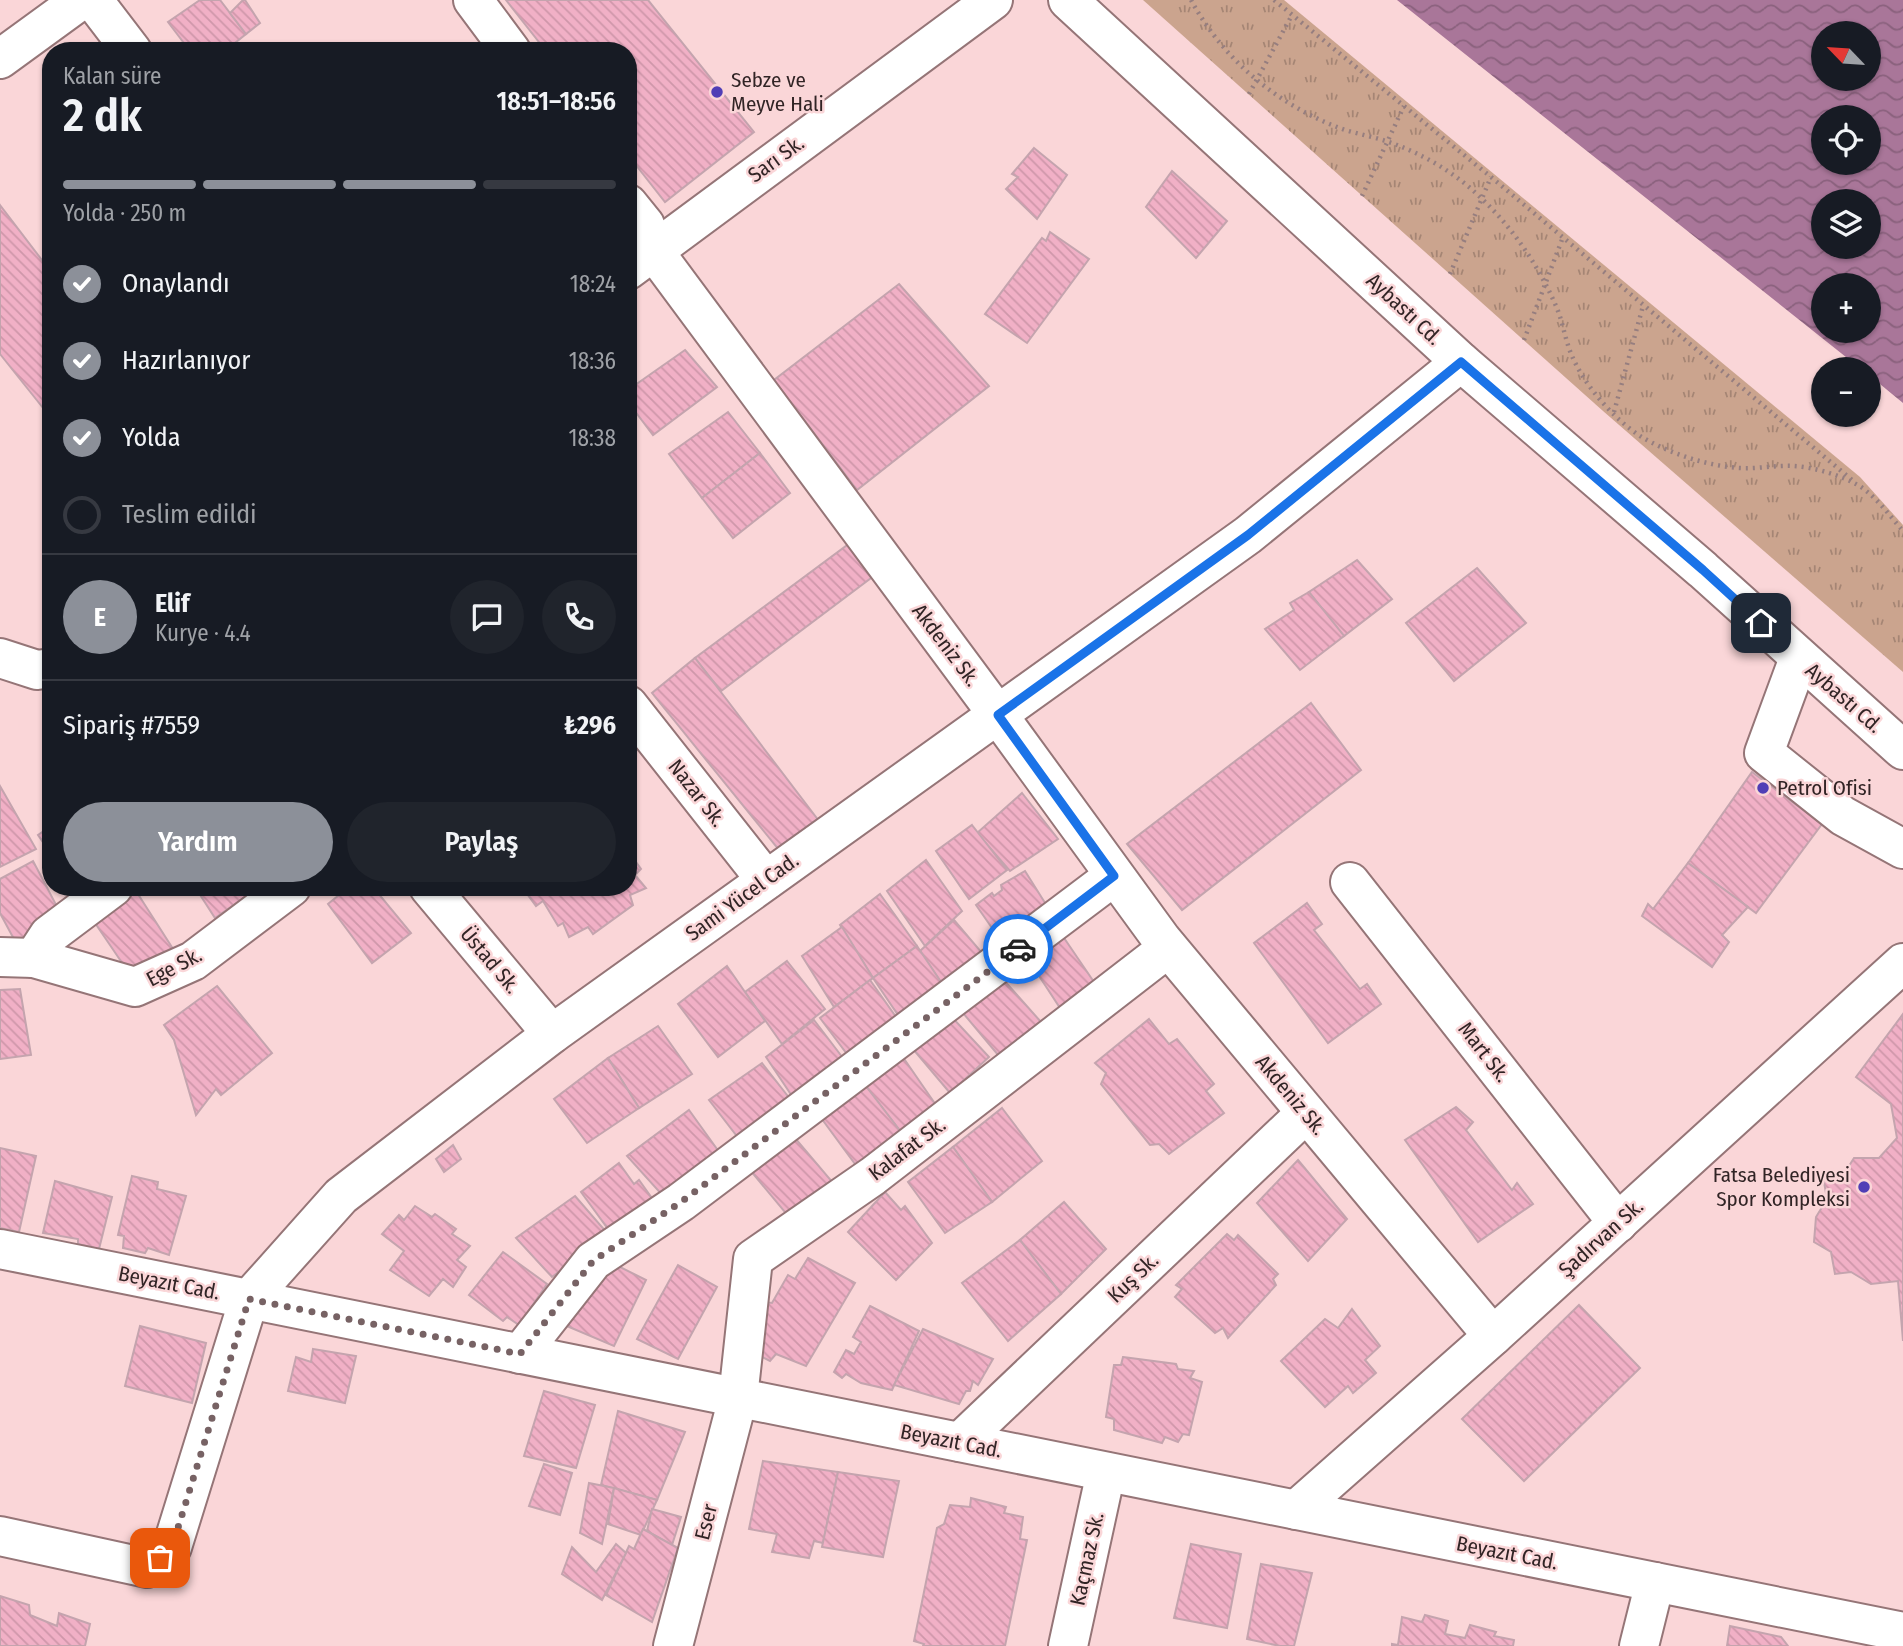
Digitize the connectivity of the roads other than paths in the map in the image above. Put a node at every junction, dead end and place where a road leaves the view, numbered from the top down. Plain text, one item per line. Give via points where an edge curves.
1 (82, 0) edge
2 (93, 0) edge
3 (473, 0) edge
4 (993, 0) edge
5 (1068, 0) edge
6 (125, 42) edge
7 (504, 42) edge
8 (0, 60) edge
9 (637, 215) edge
10 (640, 260) edge
11 (1461, 362) junction
12 (0, 658) edge
13 (1799, 658) junction
14 (42, 669) edge
15 (998, 715) junction
16 (637, 716) edge
17 (1903, 750) edge
18 (1903, 849) edge
19 (1114, 876) junction
20 (766, 880) junction
21 (1350, 882) dead end
22 (101, 896) edge
23 (279, 896) edge
24 (437, 896) edge
25 (1168, 948) junction
26 (17, 957) edge
27 (1903, 962) edge
28 (552, 1034) junction
29 (1306, 1113) junction
30 (1618, 1223) junction
31 (0, 1249) edge
32 (249, 1299) junction
33 (1493, 1336) junction
34 (520, 1354) junction
35 (738, 1398) junction
36 (960, 1442) junction
37 (1106, 1472) junction
38 (1296, 1510) junction
39 (0, 1535) edge
40 (1655, 1582) junction
41 (1903, 1632) edge
42 (673, 1646) edge
43 (1068, 1646) edge
44 (1639, 1646) edge

1 - 8 street
2 - 6 street
3 - 7 street
4 - 10 street, Sarı Sk.
5 - 11 street, Aybastı Cd.
9 - 10 street, Akdeniz Sk. via 645,225
10 - 15 street, Akdeniz Sk.
11 - 13 street, Aybastı Cd.
11 - 15 street, Sami Yücel Cad. via 1248,535
12 - 14 street
13 - 17 street, Aybastı Cd.
13 - 18 street via 1764,753 1843,816
15 - 19 street, Akdeniz Sk.
15 - 20 street, Sami Yücel Cad.
16 - 20 street, Nazar Sk.
19 - 25 street, Akdeniz Sk.
19 - 34 street via 681,1202 593,1261
20 - 28 street, Sami Yücel Cad.
21 - 30 street, Mart Sk.
22 - 26 street
23 - 26 street, Ege Sk. via 193,961 135,987
24 - 28 street, Üstad Sk.
25 - 29 street, Akdeniz Sk.
25 - 35 street, Kalafat Sk. via 873,1175 753,1259
27 - 30 street, Şadırvan Sk.
28 - 32 street, Sami Yücel Cad. via 341,1196
29 - 33 street, Akdeniz Sk.
29 - 36 street, Kuş Sk.
30 - 33 street, Şadırvan Sk.
31 - 32 street, Beyazıt Cad.
32 - 34 street, Beyazıt Cad.
32 - 39 street, Sami Yücel Cad. via 172,1547 147,1568
33 - 38 street, Şadırvan Sk.
34 - 35 street, Beyazıt Cad.
35 - 36 street, Beyazıt Cad.
35 - 42 street, Eser
36 - 37 street, Beyazıt Cad.
37 - 38 street, Beyazıt Cad.
37 - 43 street, Kaçmaz Sk.
38 - 40 street, Beyazıt Cad.
40 - 41 street, Beyazıt Cad.
40 - 44 street

